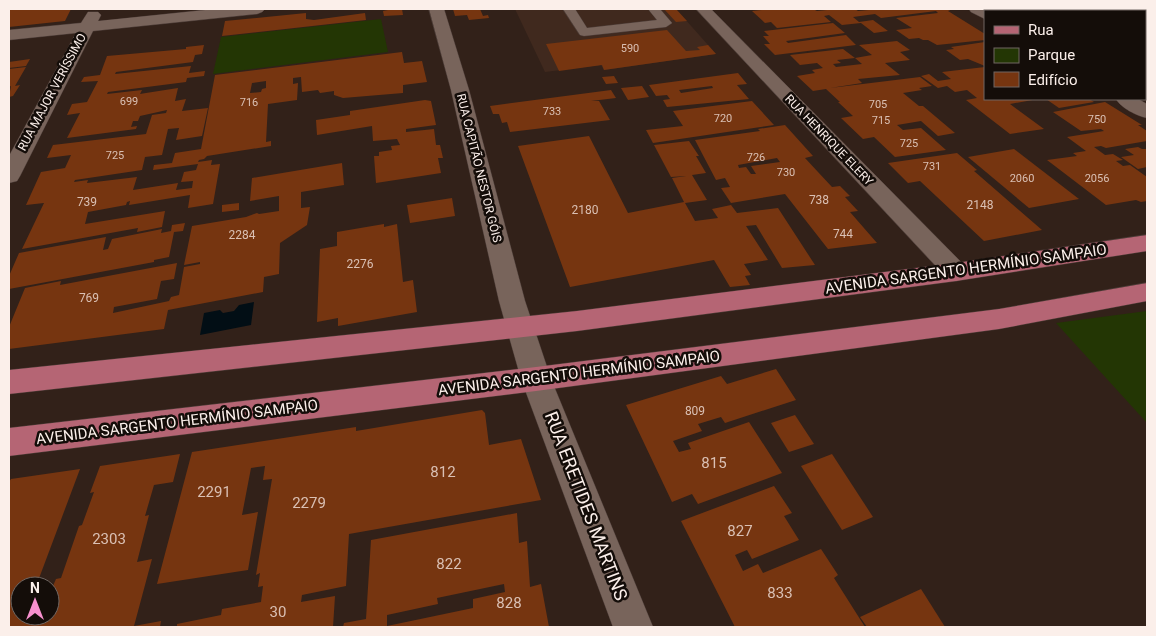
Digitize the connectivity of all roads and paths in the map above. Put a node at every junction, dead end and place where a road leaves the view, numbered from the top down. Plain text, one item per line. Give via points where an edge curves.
1 (96, 9) edge
2 (257, 9) edge
3 (436, 9) edge
4 (570, 9) edge
5 (654, 9) edge
6 (702, 9) edge
7 (87, 27) junction
8 (9, 34) edge
9 (1127, 100) edge
10 (1147, 112) edge
11 (9, 176) edge
12 (1147, 243) edge
13 (956, 272) junction
14 (1147, 292) edge
15 (521, 327) junction
16 (536, 379) junction
17 (9, 382) edge
18 (9, 442) edge
19 (633, 627) edge

1 - 7 street, RUA MAJOR VERÍSSIMO
2 - 7 street
3 - 15 street, RUA CAPITÃO NESTOR GÓIS
4 - 5 lane via 584,32 666,23
6 - 13 street, RUA HENRIQUE ELERY
7 - 8 street
7 - 11 street, RUA MAJOR VERÍSSIMO
9 - 10 street
12 - 13 main road, AVENIDA SARGENTO HERMÍNIO SAMPAIO
13 - 15 main road, AVENIDA SARGENTO HERMÍNIO SAMPAIO
14 - 16 main road, AVENIDA SARGENTO HERMÍNIO SAMPAIO via 999,319
15 - 16 street, RUA ERETIDES MARTINS
15 - 17 main road, AVENIDA SARGENTO HERMÍNIO SAMPAIO
16 - 18 main road, AVENIDA SARGENTO HERMÍNIO SAMPAIO
16 - 19 street, RUA ERETIDES MARTINS

